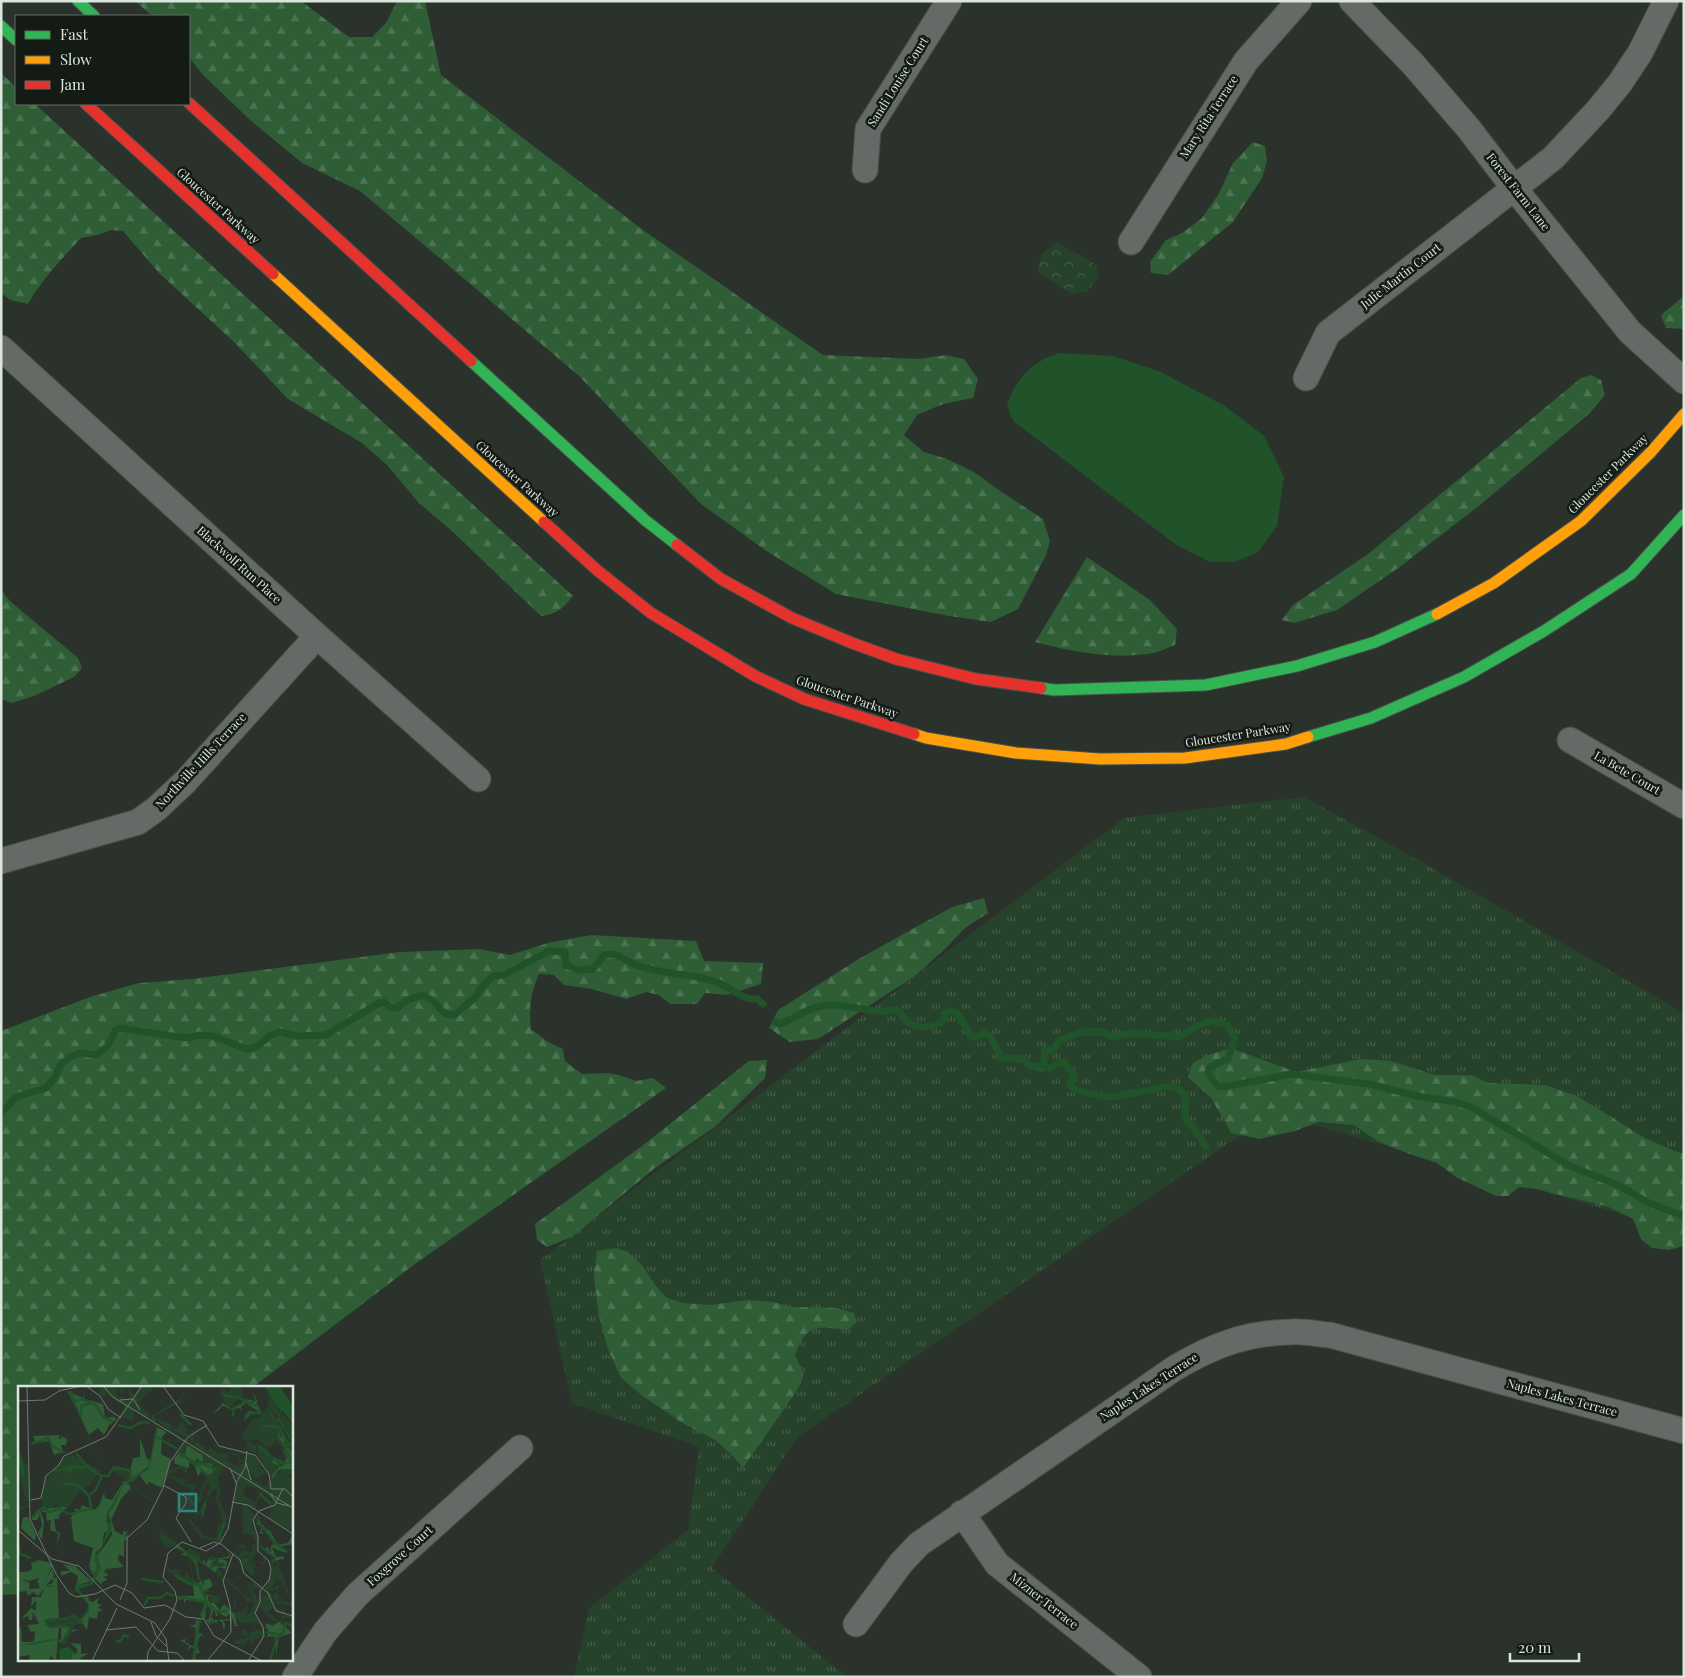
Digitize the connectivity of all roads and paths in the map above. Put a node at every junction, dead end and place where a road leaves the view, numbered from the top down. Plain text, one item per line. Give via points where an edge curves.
1 (78, 1) edge
2 (949, 1) edge
3 (1299, 1) edge
4 (1352, 1) edge
5 (1666, 1) edge
6 (93, 15) edge
7 (1, 26) edge
8 (15, 39) edge
9 (190, 104) edge
10 (87, 105) edge
11 (865, 170) dead end
12 (1514, 188) junction
13 (1130, 242) dead end
14 (1, 348) edge
15 (1306, 378) dead end
16 (1684, 381) edge
17 (1684, 414) edge
18 (1684, 515) edge
19 (317, 636) junction
20 (1570, 740) dead end
21 (478, 779) dead end
22 (1684, 806) edge
23 (1, 861) edge
24 (1684, 1431) edge
25 (520, 1448) dead end
26 (962, 1513) junction
27 (856, 1624) dead end
28 (295, 1677) edge
29 (1139, 1677) edge

1 - 6 main road
2 - 11 street, Sandi Louise Court via 868,129
3 - 13 street, Mary Rita Terrace via 1246,61
4 - 12 street, Forest Farm Lane via 1420,71
5 - 12 street, Julie Martin Court via 1640,53 1598,110 1553,158
7 - 8 main road
9 - 17 main road, Gloucester Parkway via 644,520 721,578 792,618 852,643 896,659 976,679 1054,690 1206,685 1297,666 1375,642 1438,614 1494,583 1581,521 1651,452
10 - 18 main road, Gloucester Parkway via 598,571 651,613 755,676 804,699 926,738 1016,753 1100,759 1184,758 1286,744 1370,718 1464,677 1544,631 1631,574
12 - 15 street, Julie Martin Court via 1328,333
12 - 16 street, Forest Farm Lane via 1630,332
14 - 19 street, Blackwolf Run Place
19 - 21 street, Blackwolf Run Place
19 - 23 street, Northville Hills Terrace via 156,810 138,822
20 - 22 street, La Bete Court
24 - 26 street, Naples Lakes Terrace via 1330,1335 1261,1334 1202,1352 1175,1368
25 - 28 street, Foxgrove Court via 357,1595 325,1632
26 - 27 street, Naples Lakes Terrace via 919,1544
26 - 29 street, Mizner Terrace via 998,1564

